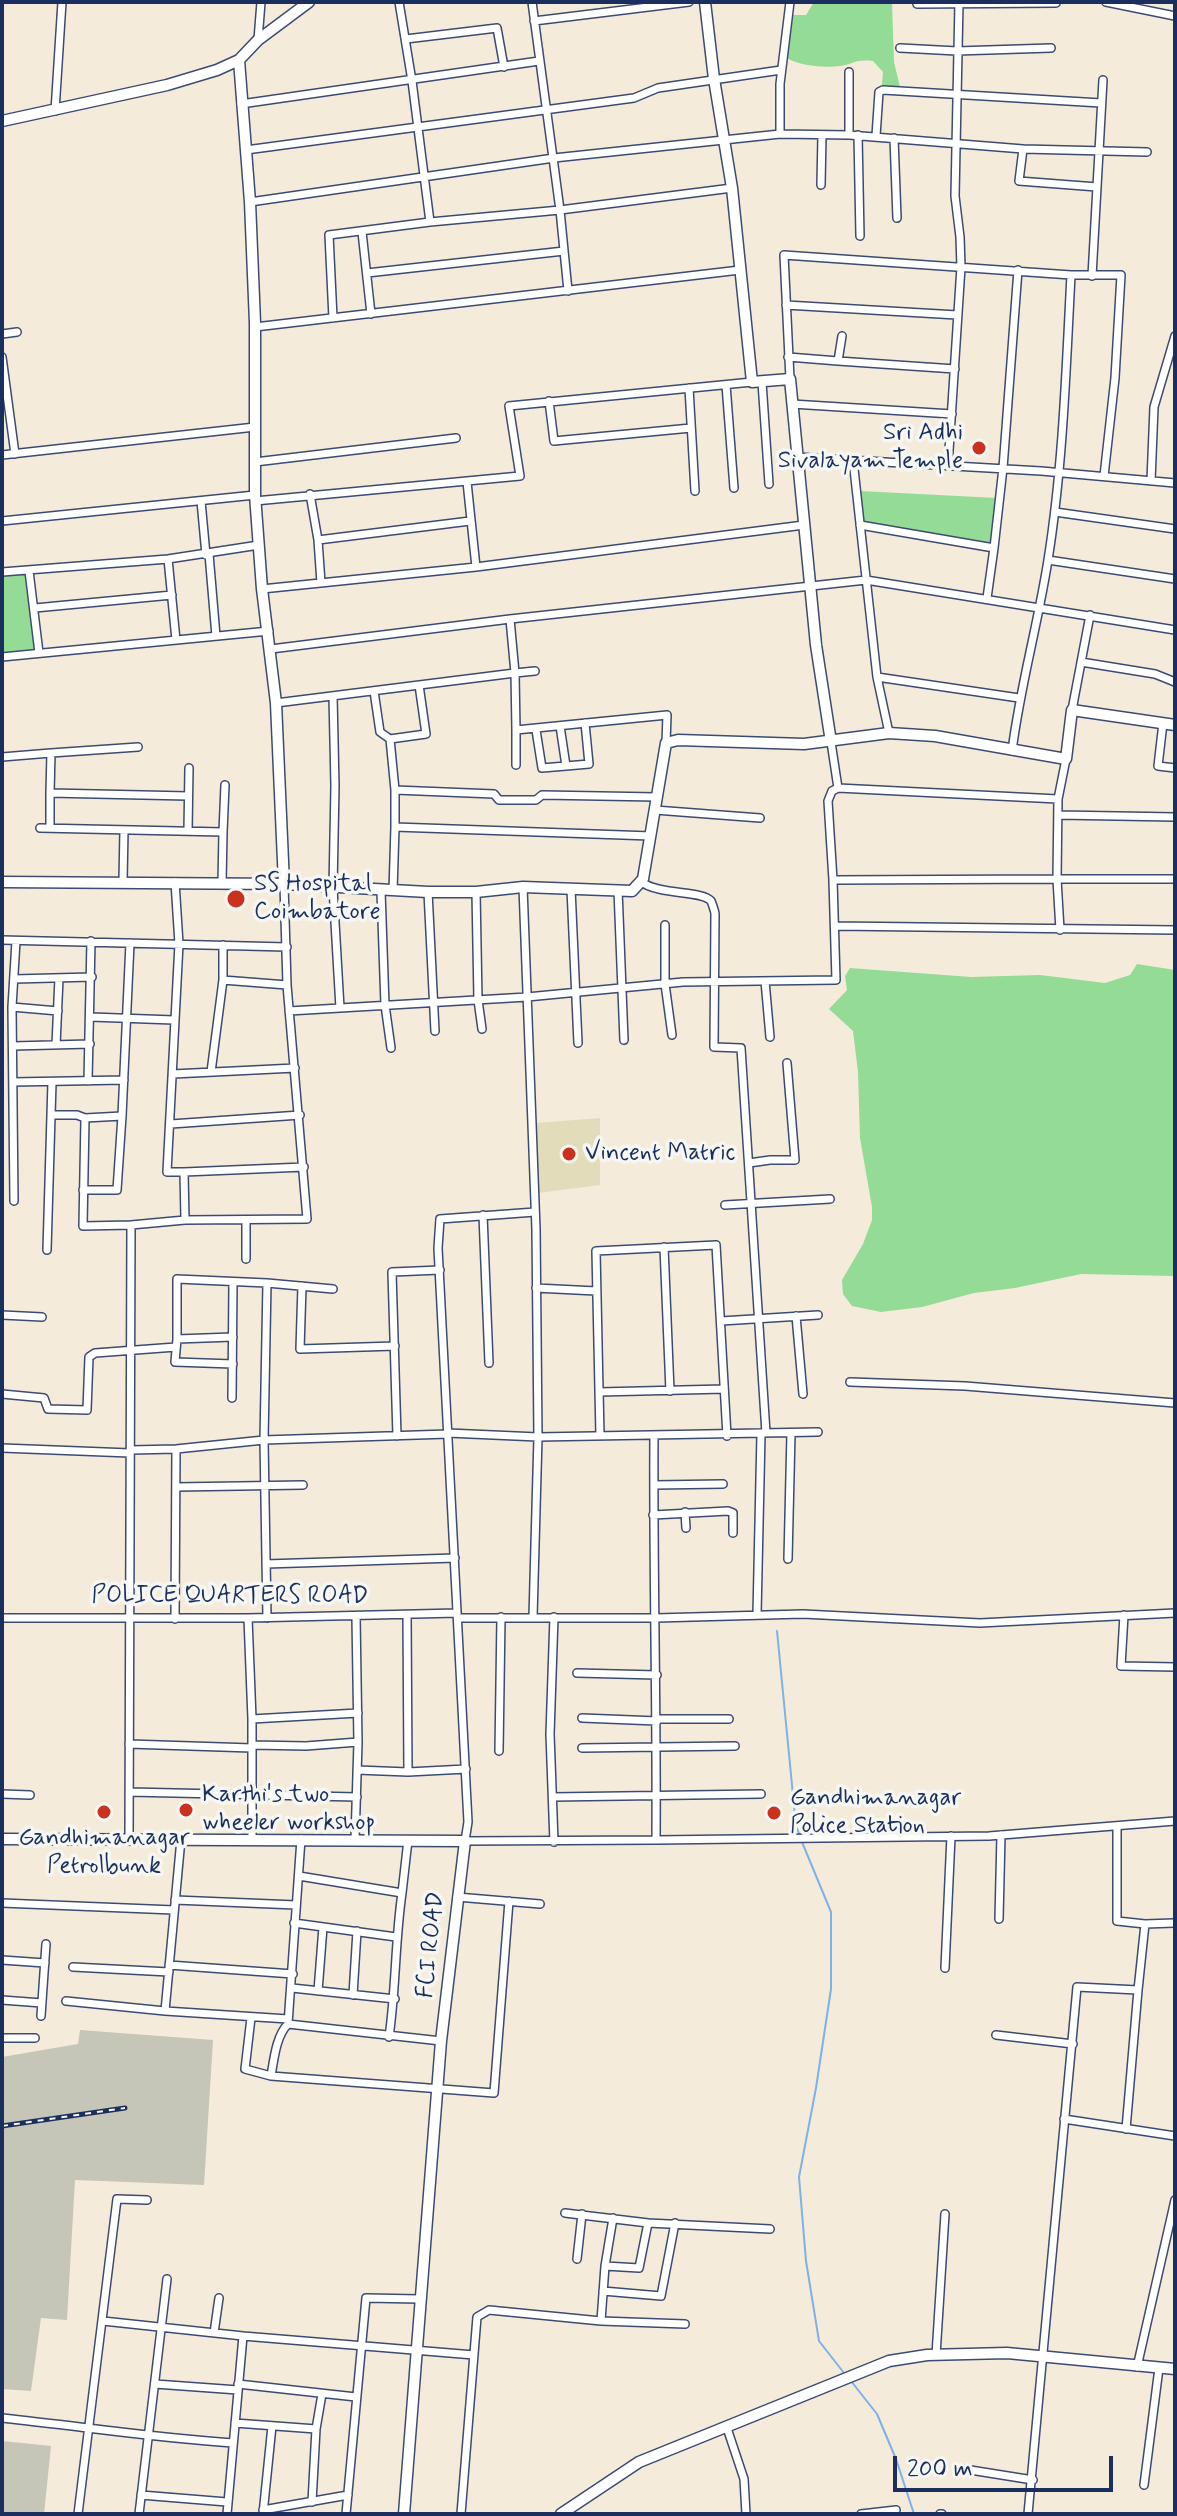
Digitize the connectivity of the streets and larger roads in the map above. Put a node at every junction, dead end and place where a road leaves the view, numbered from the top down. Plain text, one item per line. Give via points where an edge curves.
1 (62, 2) edge
2 (261, 2) edge
3 (309, 2) edge
4 (399, 2) edge
5 (532, 2) edge
6 (689, 2) edge
7 (705, 2) edge
8 (790, 2) edge
9 (1106, 2) edge
10 (1056, 3) edge
11 (917, 4) dead end
12 (959, 4) edge
13 (1175, 16) edge
14 (534, 21) junction
15 (406, 39) junction
16 (258, 40) junction
17 (900, 48) dead end
18 (1051, 48) dead end
19 (957, 51) junction
20 (239, 60) junction
21 (539, 61) junction
22 (504, 67) junction
23 (781, 70) junction
24 (849, 72) dead end
25 (714, 79) junction
26 (1103, 80) dead end
27 (412, 81) junction
28 (957, 93) junction
29 (1101, 103) junction
30 (241, 104) junction
31 (548, 110) junction
32 (55, 111) junction
33 (2, 121) edge
34 (418, 127) junction
35 (780, 134) junction
36 (822, 135) junction
37 (854, 135) junction
38 (876, 136) junction
39 (894, 138) junction
40 (725, 139) junction
41 (957, 144) junction
42 (1023, 149) junction
43 (246, 150) junction
44 (1099, 152) junction
45 (1147, 152) dead end
46 (554, 158) junction
47 (423, 176) junction
48 (821, 185) dead end
49 (1097, 187) junction
50 (732, 188) junction
51 (250, 202) junction
52 (560, 210) junction
53 (897, 218) dead end
54 (430, 222) junction
55 (362, 232) junction
56 (860, 236) dead end
57 (564, 251) junction
58 (961, 267) junction
59 (740, 270) junction
60 (1018, 270) junction
61 (367, 273) junction
62 (1071, 275) junction
63 (1092, 276) junction
64 (568, 291) junction
65 (786, 305) junction
66 (371, 314) junction
67 (957, 315) junction
68 (333, 318) junction
69 (255, 327) junction
70 (17, 332) dead end
71 (2, 334) edge
72 (842, 336) dead end
73 (1175, 336) edge
74 (2, 357) edge
75 (788, 357) junction
76 (838, 361) junction
77 (955, 369) junction
78 (790, 379) junction
79 (757, 382) junction
80 (726, 385) junction
81 (689, 388) junction
82 (549, 401) junction
83 (792, 404) junction
84 (952, 414) junction
85 (255, 427) junction
86 (691, 428) junction
87 (456, 438) dead end
88 (15, 454) junction
89 (2, 455) edge
90 (797, 457) junction
91 (853, 460) junction
92 (255, 462) junction
93 (948, 466) junction
94 (1003, 468) junction
95 (1060, 473) junction
96 (1104, 476) junction
97 (1151, 481) junction
98 (467, 482) junction
99 (1175, 483) edge
100 (769, 484) dead end
101 (734, 488) dead end
102 (695, 491) dead end
103 (310, 494) junction
104 (255, 498) junction
105 (201, 501) junction
106 (1055, 512) junction
107 (2, 521) edge
108 (470, 521) junction
109 (804, 525) junction
110 (860, 525) junction
111 (1175, 529) edge
112 (318, 540) junction
113 (259, 545) junction
114 (994, 548) junction
115 (208, 554) junction
116 (168, 559) junction
117 (1048, 560) junction
118 (476, 567) junction
119 (29, 571) junction
120 (2, 572) edge
121 (1175, 579) edge
122 (866, 580) junction
123 (321, 583) junction
124 (810, 586) junction
125 (262, 589) junction
126 (172, 595) junction
127 (987, 598) junction
128 (1039, 607) junction
129 (35, 608) junction
130 (1090, 615) junction
131 (510, 619) junction
132 (1175, 630) edge
133 (269, 631) junction
134 (216, 636) junction
135 (176, 640) junction
136 (271, 649) junction
137 (39, 653) junction
138 (2, 657) edge
139 (1081, 662) junction
140 (535, 671) dead end
141 (515, 673) junction
142 (877, 677) junction
143 (1175, 682) edge
144 (419, 685) junction
145 (374, 691) junction
146 (333, 696) junction
147 (1019, 698) junction
148 (276, 703) junction
149 (1072, 710) junction
150 (585, 723) junction
151 (1163, 723) junction
152 (1175, 725) edge
153 (560, 726) junction
154 (516, 730) junction
155 (536, 730) junction
156 (889, 733) junction
157 (390, 739) junction
158 (831, 742) junction
159 (666, 743) junction
160 (138, 747) dead end
161 (1012, 751) junction
162 (51, 753) junction
163 (2, 757) edge
164 (1066, 759) junction
165 (516, 765) dead end
166 (566, 766) junction
167 (189, 768) dead end
168 (1175, 768) edge
169 (225, 785) dead end
170 (838, 788) junction
171 (395, 790) junction
172 (50, 793) junction
173 (188, 796) junction
174 (657, 797) junction
175 (1058, 799) junction
176 (655, 810) junction
177 (1058, 815) junction
178 (1175, 817) edge
179 (760, 818) dead end
180 (395, 827) junction
181 (40, 828) dead end
182 (50, 828) junction
183 (124, 830) junction
184 (188, 831) junction
185 (223, 832) junction
186 (651, 836) junction
187 (1057, 879) junction
188 (1175, 879) edge
189 (833, 880) junction
190 (123, 881) junction
191 (640, 881) junction
192 (2, 882) edge
193 (175, 882) junction
194 (222, 883) junction
195 (284, 884) junction
196 (523, 887) junction
197 (333, 888) junction
198 (571, 889) junction
199 (618, 890) junction
200 (381, 891) junction
201 (393, 891) junction
202 (428, 892) junction
203 (476, 892) junction
204 (665, 925) dead end
205 (836, 926) junction
206 (1060, 930) junction
207 (1175, 930) edge
208 (2, 940) edge
209 (16, 941) junction
210 (91, 941) junction
211 (130, 943) junction
212 (179, 944) junction
213 (223, 945) junction
214 (287, 947) junction
215 (92, 977) junction
216 (59, 978) junction
217 (14, 979) junction
218 (223, 980) junction
219 (713, 981) junction
220 (765, 981) junction
221 (665, 984) junction
222 (287, 985) junction
223 (622, 989) junction
224 (575, 993) junction
225 (527, 997) junction
226 (478, 1000) junction
227 (433, 1003) junction
228 (385, 1005) junction
229 (12, 1007) junction
230 (340, 1008) junction
231 (58, 1011) junction
232 (289, 1011) junction
233 (91, 1017) junction
234 (127, 1018) junction
235 (174, 1020) junction
236 (482, 1029) dead end
237 (435, 1031) dead end
238 (672, 1035) dead end
239 (770, 1037) dead end
240 (624, 1040) dead end
241 (578, 1043) dead end
242 (90, 1044) junction
243 (56, 1045) junction
244 (13, 1046) junction
245 (391, 1048) dead end
246 (787, 1063) dead end
247 (295, 1068) junction
248 (211, 1072) junction
249 (173, 1074) junction
250 (124, 1080) junction
251 (88, 1081) junction
252 (13, 1082) junction
253 (52, 1082) junction
254 (51, 1115) junction
255 (300, 1115) junction
256 (122, 1116) junction
257 (85, 1118) junction
258 (171, 1124) junction
259 (749, 1163) junction
260 (304, 1167) junction
261 (184, 1172) junction
262 (83, 1190) junction
263 (830, 1199) dead end
264 (14, 1201) dead end
265 (751, 1203) junction
266 (725, 1205) dead end
267 (535, 1212) junction
268 (483, 1215) junction
269 (185, 1220) junction
270 (246, 1220) junction
271 (131, 1225) junction
272 (664, 1247) junction
273 (47, 1250) dead end
274 (246, 1259) dead end
275 (440, 1270) junction
276 (233, 1282) junction
277 (267, 1283) junction
278 (302, 1286) junction
279 (536, 1288) junction
280 (333, 1289) dead end
281 (596, 1291) junction
282 (2, 1315) edge
283 (818, 1315) dead end
284 (796, 1316) junction
285 (42, 1317) dead end
286 (758, 1319) junction
287 (721, 1321) junction
288 (233, 1337) junction
289 (176, 1343) junction
290 (395, 1346) junction
291 (132, 1351) junction
292 (489, 1363) dead end
293 (233, 1364) junction
294 (850, 1382) dead end
295 (724, 1389) junction
296 (670, 1391) junction
297 (599, 1392) junction
298 (2, 1394) edge
299 (803, 1394) dead end
300 (232, 1398) dead end
301 (1175, 1403) edge
302 (818, 1432) dead end
303 (448, 1433) junction
304 (764, 1433) junction
305 (791, 1433) junction
306 (654, 1435) junction
307 (397, 1436) junction
308 (600, 1436) junction
309 (727, 1436) junction
310 (538, 1437) junction
311 (264, 1440) junction
312 (2, 1448) edge
313 (176, 1449) junction
314 (130, 1452) junction
315 (265, 1484) junction
316 (723, 1484) dead end
317 (303, 1485) dead end
318 (654, 1485) junction
319 (176, 1487) junction
320 (685, 1512) junction
321 (653, 1515) junction
322 (686, 1528) dead end
323 (733, 1533) dead end
324 (455, 1558) junction
325 (788, 1559) dead end
326 (266, 1564) junction
327 (1175, 1613) edge
328 (757, 1614) junction
329 (1124, 1615) junction
330 (407, 1616) junction
331 (458, 1616) junction
332 (356, 1617) junction
333 (501, 1617) junction
334 (533, 1617) junction
335 (554, 1617) junction
336 (2, 1618) edge
337 (130, 1618) junction
338 (248, 1618) junction
339 (267, 1618) junction
340 (656, 1618) junction
341 (175, 1619) junction
342 (1175, 1667) edge
343 (577, 1673) dead end
344 (657, 1675) junction
345 (358, 1713) junction
346 (582, 1718) dead end
347 (252, 1719) junction
348 (729, 1719) dead end
349 (657, 1720) junction
350 (358, 1742) junction
351 (129, 1744) junction
352 (735, 1746) dead end
353 (252, 1747) junction
354 (656, 1747) junction
355 (582, 1748) dead end
356 (499, 1751) dead end
357 (466, 1769) junction
358 (357, 1770) junction
359 (408, 1772) junction
360 (129, 1792) junction
361 (2, 1794) edge
362 (761, 1794) dead end
363 (30, 1795) dead end
364 (251, 1795) junction
365 (357, 1797) junction
366 (553, 1797) junction
367 (656, 1797) junction
368 (1175, 1821) edge
369 (1117, 1827) junction
370 (1001, 1835) junction
371 (951, 1836) junction
372 (2, 1839) edge
373 (129, 1839) junction
374 (181, 1839) junction
375 (301, 1839) junction
376 (355, 1840) junction
377 (408, 1840) junction
378 (656, 1840) junction
379 (252, 1841) junction
380 (465, 1841) junction
381 (554, 1842) junction
382 (299, 1876) junction
383 (402, 1893) junction
384 (457, 1897) junction
385 (175, 1900) junction
386 (509, 1901) junction
387 (2, 1903) edge
388 (540, 1904) dead end
389 (296, 1905) junction
390 (174, 1910) junction
391 (999, 1919) dead end
392 (294, 1923) junction
393 (1174, 1923) edge
394 (1145, 1924) junction
395 (323, 1927) junction
396 (357, 1931) junction
397 (396, 1937) junction
398 (46, 1944) dead end
399 (2, 1960) edge
400 (45, 1963) junction
401 (73, 1967) dead end
402 (945, 1968) dead end
403 (169, 1969) junction
404 (293, 1974) junction
405 (292, 1988) junction
406 (1138, 1990) junction
407 (318, 1991) junction
408 (353, 1995) junction
409 (395, 1999) junction
410 (2, 2000) edge
411 (66, 2001) dead end
412 (42, 2003) junction
413 (165, 2011) junction
414 (41, 2016) dead end
415 (251, 2018) junction
416 (288, 2021) junction
417 (996, 2035) dead end
418 (389, 2037) junction
419 (2, 2038) edge
420 (35, 2038) dead end
421 (441, 2041) junction
422 (1073, 2044) junction
423 (271, 2076) junction
424 (437, 2090) junction
425 (1064, 2119) junction
426 (1126, 2129) junction
427 (1175, 2136) edge
428 (147, 2200) dead end
429 (1175, 2200) edge
430 (565, 2213) dead end
431 (582, 2214) junction
432 (945, 2214) dead end
433 (613, 2218) junction
434 (648, 2223) junction
435 (675, 2223) junction
436 (770, 2229) dead end
437 (577, 2259) dead end
438 (605, 2266) junction
439 (167, 2279) dead end
440 (603, 2291) junction
441 (219, 2298) dead end
442 (419, 2299) junction
443 (103, 2321) junction
444 (601, 2321) junction
445 (685, 2324) dead end
446 (161, 2328) junction
447 (214, 2333) junction
448 (243, 2336) junction
449 (360, 2346) junction
450 (418, 2351) junction
451 (474, 2355) junction
452 (936, 2355) junction
453 (1042, 2357) junction
454 (1137, 2367) junction
455 (1159, 2368) junction
456 (1175, 2369) edge
457 (155, 2384) junction
458 (238, 2387) junction
459 (322, 2394) junction
460 (356, 2397) junction
461 (2, 2418) edge
462 (235, 2423) junction
463 (272, 2426) junction
464 (88, 2427) junction
465 (727, 2428) junction
466 (316, 2429) junction
467 (148, 2437) junction
468 (233, 2443) junction
469 (964, 2469) dead end
470 (1033, 2480) junction
471 (1144, 2485) dead end
472 (141, 2495) junction
473 (348, 2495) junction
474 (227, 2502) junction
475 (312, 2502) junction
476 (896, 2510) dead end
477 (263, 2512) edge
478 (566, 2513) edge
479 (78, 2514) edge
480 (139, 2514) edge
481 (227, 2514) edge
482 (346, 2514) edge
483 (404, 2514) edge
484 (461, 2514) edge
485 (746, 2514) edge
486 (861, 2514) edge
487 (1028, 2514) edge

1 - 32 street
2 - 16 street
3 - 16 street
4 - 15 street
5 - 14 street
6 - 14 street
7 - 25 street
8 - 23 street
9 - 13 street
10 - 12 street
11 - 12 street
12 - 19 street
14 - 21 street
15 - 22 street via 497,28
15 - 27 street
16 - 20 street
17 - 19 street
18 - 19 street
19 - 28 street
20 - 30 street
20 - 32 street via 167,85
21 - 22 street
21 - 31 street
22 - 27 street
23 - 25 street
23 - 35 street
24 - 37 street
25 - 31 street
25 - 40 street
26 - 29 street
27 - 30 street
27 - 34 street
28 - 29 street
28 - 38 street via 879,92
28 - 41 street
29 - 44 street
30 - 43 street
31 - 34 street
31 - 46 street
32 - 33 street
34 - 43 street
34 - 47 street
35 - 36 street
35 - 40 street
36 - 37 street
36 - 48 street
37 - 38 street
37 - 56 street
38 - 39 street
39 - 41 street
39 - 53 street
40 - 46 street
40 - 50 street
41 - 42 street
41 - 58 street
42 - 44 street
42 - 49 street via 1019,181
43 - 51 street
44 - 45 street
44 - 49 street
46 - 47 street
46 - 52 street
47 - 51 street
47 - 54 street
49 - 63 street
50 - 52 street
50 - 59 street
51 - 69 street
52 - 54 street
52 - 57 street
54 - 55 street
55 - 61 street
55 - 68 street via 329,235
57 - 61 street
57 - 64 street
58 - 60 street
58 - 65 street via 784,255
58 - 67 street
59 - 64 street
59 - 79 street
60 - 62 street
60 - 94 street
61 - 66 street
62 - 63 street
62 - 95 street
63 - 96 street via 1121,275
64 - 66 street
65 - 67 street
65 - 75 street
66 - 68 street
67 - 77 street
68 - 69 street
69 - 85 street
70 - 71 street
72 - 76 street
73 - 97 street via 1154,407
74 - 88 street
75 - 76 street
75 - 78 street
76 - 77 street
77 - 84 street
78 - 79 street
78 - 83 street
79 - 80 street
79 - 100 street
80 - 81 street
80 - 101 street
81 - 82 street
81 - 86 street
82 - 86 street via 554,441
82 - 98 street via 509,406 520,476
83 - 84 street
83 - 90 street
84 - 93 street
85 - 88 street
85 - 92 street
86 - 102 street
87 - 92 street
88 - 89 street
90 - 91 street
90 - 109 street
91 - 93 street
91 - 110 street
92 - 104 street
93 - 94 street
94 - 95 street
94 - 114 street
95 - 96 street
95 - 106 street
96 - 97 street
97 - 99 street
98 - 103 street
98 - 108 street
103 - 104 street
103 - 112 street
104 - 105 street
104 - 113 street
105 - 107 street
105 - 115 street
106 - 111 street
106 - 117 street
108 - 112 street
108 - 118 street
109 - 118 street
109 - 124 street
110 - 114 street
110 - 122 street
112 - 123 street
113 - 115 street
113 - 125 street
114 - 127 street
115 - 116 street
115 - 134 street
116 - 119 street
116 - 126 street
117 - 121 street
117 - 128 street
118 - 123 street
119 - 120 street
119 - 129 street
122 - 124 street
122 - 127 street
122 - 142 street
123 - 125 street
124 - 131 street
124 - 158 street
125 - 133 street
126 - 129 street
126 - 135 street
127 - 128 street
128 - 130 street
128 - 147 street
129 - 137 street
130 - 132 street
130 - 139 street
131 - 136 street
131 - 141 street
133 - 134 street
133 - 136 street
134 - 135 street
135 - 137 street
136 - 148 street
137 - 138 street
139 - 143 street
139 - 149 street
140 - 141 street
141 - 144 street
141 - 154 street
142 - 147 street
142 - 156 street
144 - 145 street
144 - 157 street via 426,734
145 - 146 street
145 - 157 street via 380,732
146 - 148 street
146 - 197 street
147 - 161 street
148 - 195 street
149 - 151 street
149 - 164 street
150 - 153 street
150 - 159 street via 667,715
150 - 166 street via 589,764
151 - 152 street
151 - 168 street via 1158,766
153 - 155 street
153 - 166 street
154 - 155 street
154 - 165 street
155 - 166 street via 542,768
156 - 158 street
156 - 161 street
157 - 171 street
158 - 159 street
158 - 170 street
159 - 174 street
160 - 162 street
161 - 164 street
162 - 163 street
162 - 172 street
164 - 175 street
167 - 173 street
169 - 185 street
170 - 175 street
170 - 189 street via 828,801
171 - 174 street via 494,794 499,800 536,800 542,795
171 - 180 street
172 - 173 street
172 - 182 street
173 - 184 street
174 - 176 street
175 - 177 street
176 - 179 street
176 - 186 street
177 - 178 street
177 - 187 street
180 - 186 street
180 - 201 street
181 - 182 street
182 - 183 street
183 - 184 street
183 - 190 street
184 - 185 street
185 - 194 street
186 - 191 street
187 - 188 street
187 - 189 street
187 - 206 street
189 - 205 street
190 - 192 street
190 - 193 street
191 - 199 street via 632,891
191 - 219 street via 659,891 712,902
193 - 194 street
193 - 212 street
194 - 195 street
195 - 197 street
195 - 214 street
196 - 198 street
196 - 203 street
196 - 225 street
197 - 200 street
197 - 230 street
198 - 199 street
198 - 224 street
199 - 223 street
200 - 201 street
200 - 228 street
201 - 202 street
202 - 203 street
202 - 227 street
203 - 226 street
204 - 221 street
205 - 206 street
205 - 220 street via 836,980
206 - 207 street
208 - 209 street
209 - 210 street
209 - 217 street
210 - 211 street
210 - 215 street
211 - 212 street
211 - 234 street
212 - 213 street
212 - 235 street
213 - 214 street
213 - 218 street
214 - 222 street
215 - 216 street
215 - 233 street
216 - 217 street
216 - 231 street
217 - 229 street
218 - 222 street
218 - 248 street
219 - 220 street
219 - 221 street
219 - 259 street via 714,1047 741,1048
220 - 239 street
221 - 223 street
221 - 238 street
222 - 232 street
223 - 224 street
223 - 240 street
224 - 225 street
224 - 241 street
225 - 226 street
225 - 267 street
226 - 227 street
226 - 236 street
227 - 228 street
227 - 237 street
228 - 230 street
228 - 245 street
229 - 231 street
229 - 244 street
230 - 232 street
231 - 243 street
232 - 247 street
233 - 234 street
233 - 242 street
234 - 235 street
234 - 250 street
235 - 249 street
242 - 243 street
242 - 251 street
243 - 244 street
244 - 252 street
246 - 259 street via 795,1160
247 - 248 street
247 - 255 street
248 - 249 street
249 - 258 street
250 - 251 street
250 - 256 street
251 - 253 street
252 - 253 street
252 - 264 street
253 - 254 street
254 - 257 street
254 - 273 street
255 - 258 street
255 - 260 street
256 - 257 street
256 - 262 street via 117,1190
257 - 262 street
258 - 261 street via 167,1172
259 - 265 street
260 - 261 street
260 - 270 street via 307,1219
261 - 269 street
262 - 271 street via 83,1226
263 - 265 street
265 - 266 street
265 - 286 street
267 - 268 street
267 - 279 street
268 - 275 street via 440,1219
268 - 292 street
269 - 270 street
269 - 271 street
270 - 274 street
271 - 291 street
272 - 281 street via 596,1251
272 - 287 street via 716,1245
272 - 296 street
275 - 290 street via 392,1272
275 - 303 street
276 - 277 street
276 - 288 street
276 - 289 street via 177,1279
277 - 278 street
277 - 311 street
278 - 280 street
278 - 290 street via 300,1349
279 - 281 street
279 - 310 street
281 - 297 street
282 - 285 street
283 - 284 street
284 - 286 street
284 - 299 street
286 - 287 street
286 - 304 street
287 - 295 street
288 - 289 street
288 - 293 street
289 - 291 street
289 - 293 street via 175,1362
290 - 307 street
291 - 298 street via 89,1357 87,1410 48,1409 44,1398
291 - 314 street
293 - 300 street
294 - 301 street
295 - 296 street
295 - 309 street
296 - 297 street
297 - 308 street
302 - 305 street
303 - 307 street
303 - 310 street
303 - 324 street
304 - 305 street
304 - 309 street
304 - 328 street
305 - 325 street
306 - 308 street
306 - 309 street
306 - 318 street
307 - 311 street
308 - 310 street
310 - 334 street
311 - 313 street
311 - 315 street
312 - 314 street
313 - 314 street
313 - 319 street
314 - 337 street
315 - 317 street
315 - 319 street
315 - 326 street
316 - 318 street
318 - 321 street
319 - 341 street
320 - 321 street
320 - 322 street
320 - 323 street via 733,1513
321 - 340 street
324 - 326 street
324 - 331 street
326 - 339 street
327 - 329 street, POLICE QUARTERS ROAD
328 - 329 street, POLICE QUARTERS ROAD via 980,1623
328 - 340 street, POLICE QUARTERS ROAD
329 - 342 street via 1121,1666
330 - 331 street, POLICE QUARTERS ROAD
330 - 332 street, POLICE QUARTERS ROAD
330 - 359 street
331 - 333 street, POLICE QUARTERS ROAD
331 - 357 street
332 - 339 street, POLICE QUARTERS ROAD
332 - 345 street
333 - 334 street, POLICE QUARTERS ROAD
333 - 356 street
334 - 335 street, POLICE QUARTERS ROAD
335 - 340 street, POLICE QUARTERS ROAD
335 - 366 street
336 - 337 street, POLICE QUARTERS ROAD
337 - 341 street, POLICE QUARTERS ROAD
337 - 351 street
338 - 339 street, POLICE QUARTERS ROAD
338 - 341 street, POLICE QUARTERS ROAD
338 - 347 street
340 - 344 street
343 - 344 street
344 - 349 street
345 - 347 street
345 - 350 street
346 - 349 street
347 - 353 street
348 - 349 street
349 - 354 street
350 - 353 street
350 - 358 street
351 - 353 street
351 - 360 street
352 - 354 street
353 - 364 street
354 - 355 street
354 - 367 street
357 - 359 street
357 - 380 street
358 - 359 street
358 - 365 street
360 - 364 street
360 - 373 street
361 - 363 street
362 - 367 street
364 - 365 street
364 - 379 street
365 - 376 street
366 - 367 street
366 - 381 street
367 - 378 street
368 - 369 street
369 - 370 street
369 - 394 street via 1117,1921
370 - 371 street
370 - 391 street
371 - 378 street
371 - 402 street
372 - 373 street
373 - 374 street
374 - 379 street
374 - 385 street
375 - 376 street
375 - 379 street
375 - 382 street
376 - 377 street
377 - 380 street
377 - 383 street
378 - 381 street
380 - 381 street
380 - 384 street, FCI ROAD
382 - 383 street
382 - 389 street
383 - 397 street
384 - 386 street
384 - 421 street, FCI ROAD
385 - 389 street
385 - 390 street
386 - 388 street
386 - 424 street via 494,2093
387 - 390 street
389 - 392 street
390 - 403 street
392 - 395 street
392 - 404 street
393 - 394 street
394 - 406 street
395 - 396 street
395 - 407 street
396 - 397 street
396 - 408 street
397 - 409 street
398 - 400 street
399 - 400 street
400 - 412 street
401 - 403 street
403 - 404 street
403 - 413 street
404 - 405 street
405 - 407 street
405 - 416 street
406 - 422 street via 1077,1987
406 - 426 street
407 - 408 street
408 - 409 street
409 - 418 street
410 - 412 street
411 - 413 street
412 - 414 street
413 - 415 street
415 - 416 street
415 - 423 street via 245,2069
416 - 418 street
416 - 423 street
417 - 422 street
418 - 421 street
419 - 420 street
421 - 424 street, FCI ROAD
422 - 425 street
423 - 424 street
424 - 442 street, FCI ROAD
425 - 426 street
425 - 453 street
426 - 427 street
428 - 443 street via 117,2199
429 - 454 street
430 - 431 street
431 - 433 street
431 - 437 street
432 - 452 street
433 - 434 street
433 - 438 street
434 - 435 street
434 - 438 street via 639,2268
435 - 436 street
435 - 440 street via 661,2296
438 - 440 street
439 - 446 street
440 - 444 street
441 - 447 street
442 - 449 street via 366,2298
442 - 450 street, FCI ROAD
443 - 446 street
443 - 464 street
444 - 445 street
444 - 451 street via 489,2310 477,2317
446 - 447 street
446 - 457 street
447 - 448 street
448 - 449 street
448 - 458 street
449 - 450 street
449 - 460 street
450 - 451 street
450 - 483 street, FCI ROAD
451 - 484 street
452 - 453 street
452 - 465 street via 889,2361
453 - 454 street
453 - 470 street
454 - 455 street
455 - 456 street
455 - 471 street
457 - 458 street
457 - 467 street
458 - 459 street
458 - 462 street
459 - 460 street
459 - 466 street
460 - 473 street
461 - 464 street
462 - 463 street
462 - 468 street
463 - 466 street
463 - 477 street
464 - 467 street
464 - 479 street
465 - 478 street via 639,2462
465 - 485 street via 744,2479
466 - 475 street
467 - 468 street
467 - 472 street
468 - 474 street
469 - 470 street
470 - 487 street
472 - 474 street
472 - 480 street
473 - 475 street
473 - 482 street
474 - 481 street
475 - 477 street
476 - 486 street

